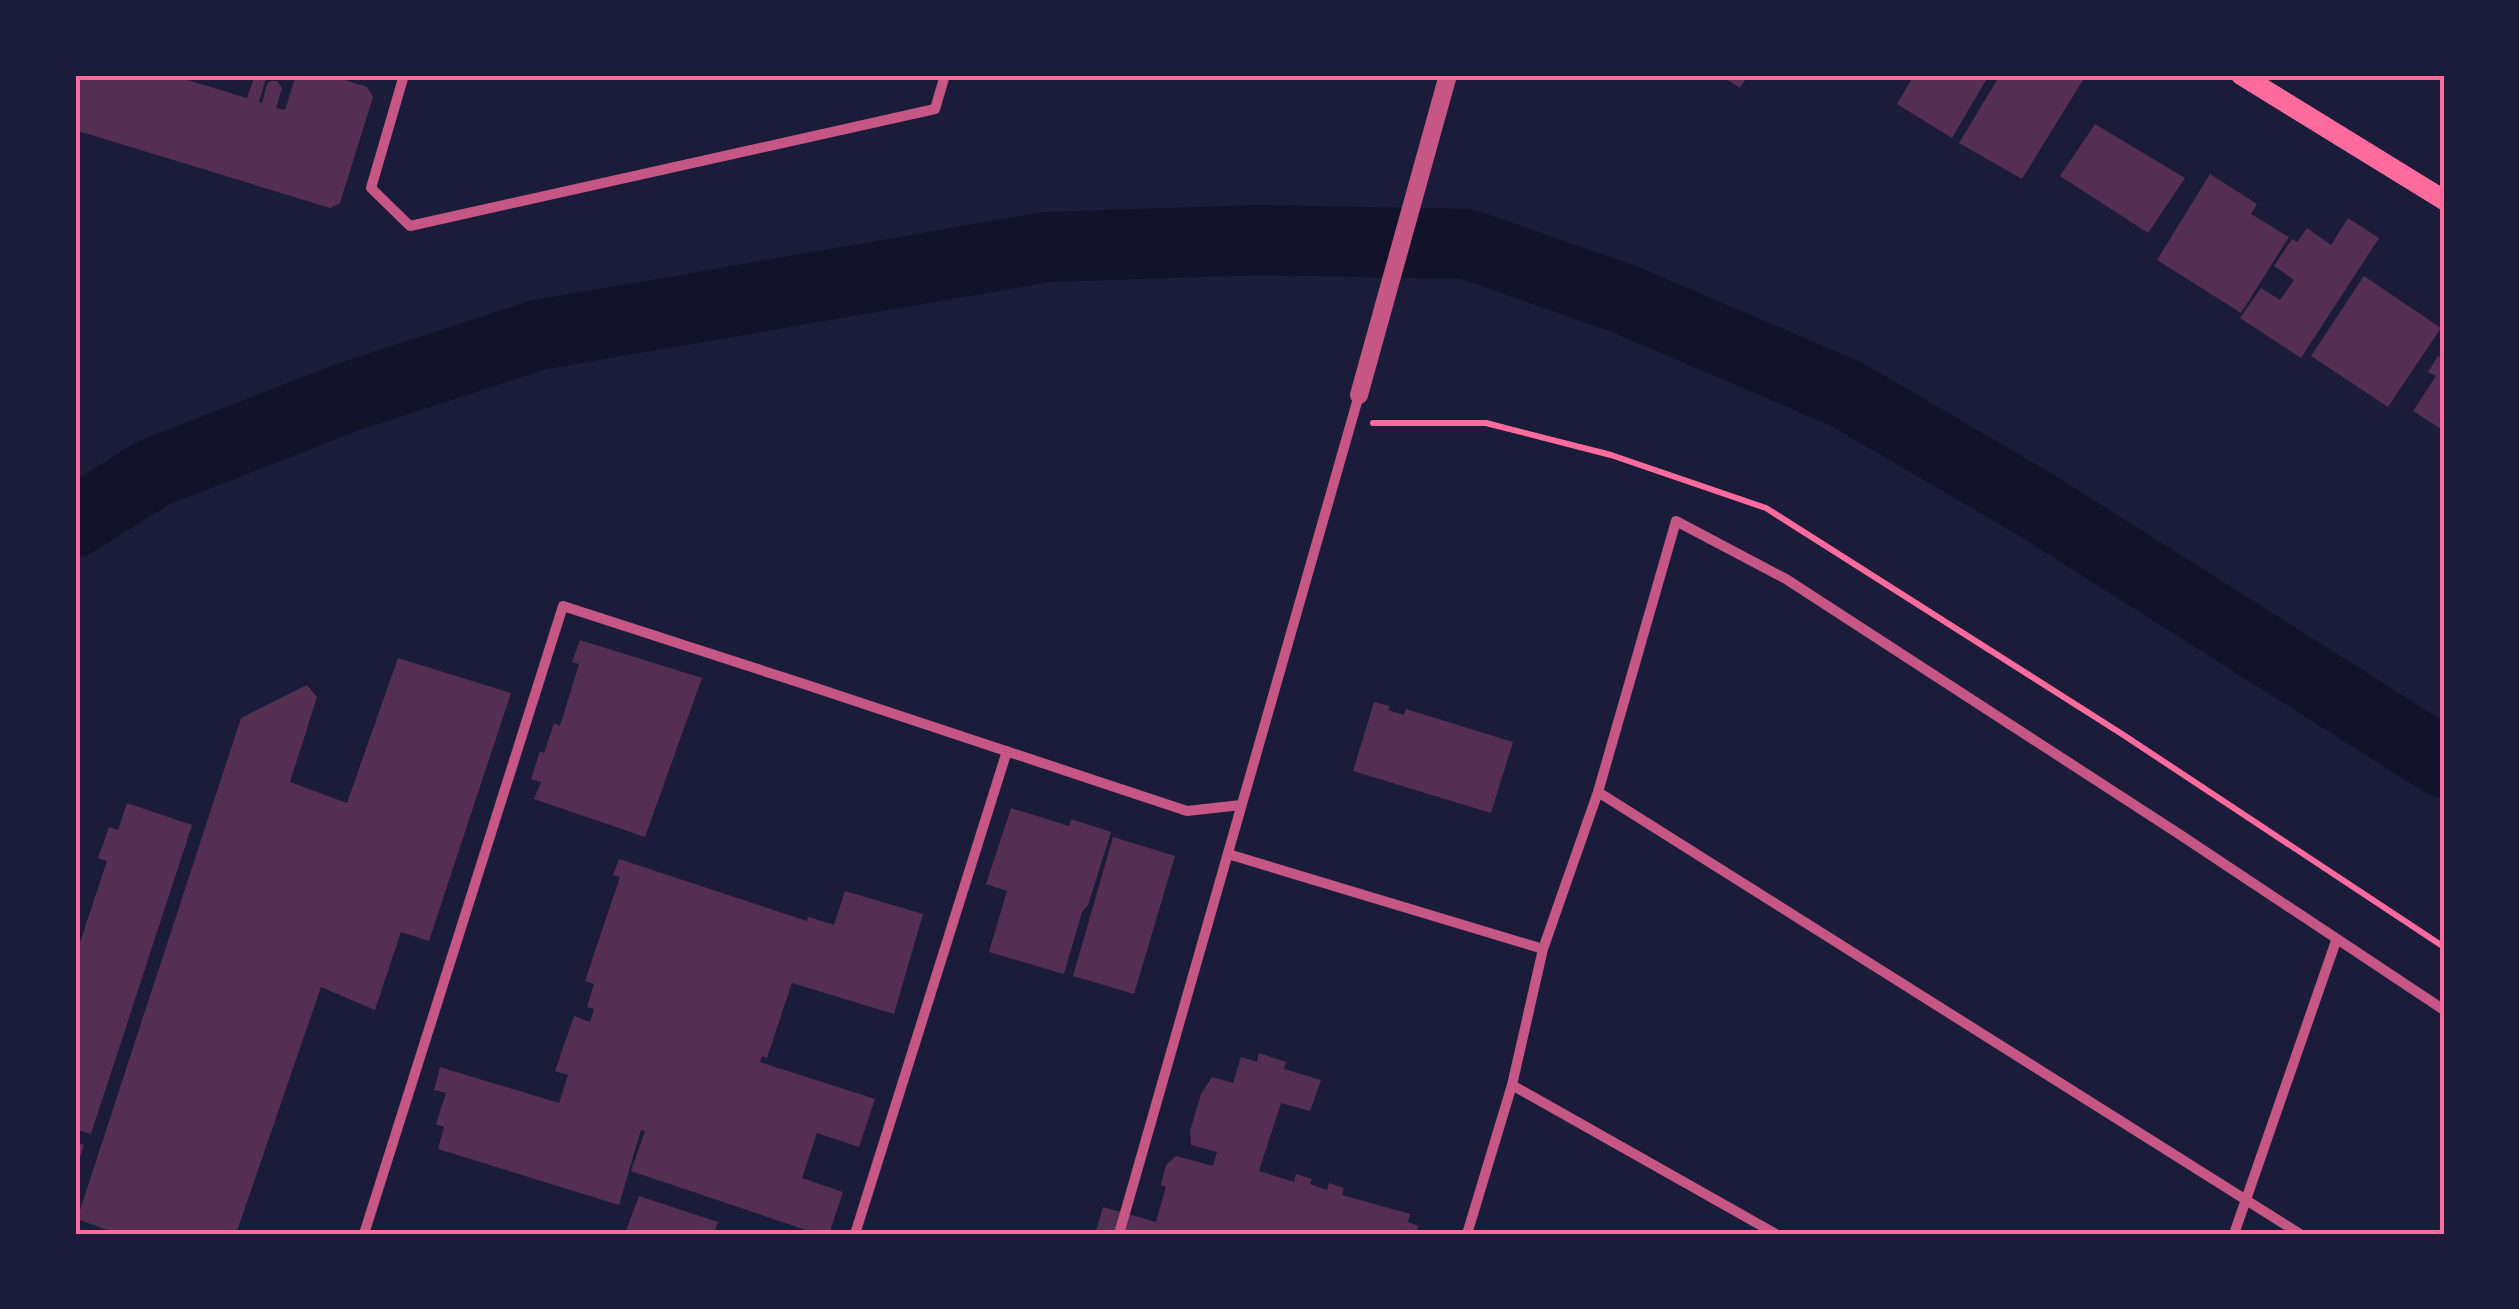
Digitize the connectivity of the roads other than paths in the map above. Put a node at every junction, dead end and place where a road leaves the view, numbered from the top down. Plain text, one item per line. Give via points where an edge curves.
1 (404, 75) edge
2 (945, 75) edge
3 (1448, 75) edge
4 (2241, 75) edge
5 (2444, 200) edge
6 (1359, 395) joint
7 (1007, 751) junction
8 (1598, 792) junction
9 (1242, 806) junction
10 (1228, 854) junction
11 (2336, 940) junction
12 (1543, 949) junction
13 (2444, 1010) edge
14 (1512, 1085) junction
15 (2246, 1199) junction
16 (364, 1234) edge
17 (855, 1234) edge
18 (1119, 1234) edge
19 (1467, 1234) edge
20 (1776, 1234) edge
21 (2234, 1234) edge
22 (2300, 1234) edge

1 - 2 street via 371,188 410,226 935,109
3 - 6 street
4 - 5 main road
6 - 9 street
7 - 9 street via 1187,811
7 - 16 street via 562,606
7 - 17 street
8 - 11 street via 1676,521 1802,589
8 - 12 street
8 - 15 street
9 - 10 street
10 - 12 street
10 - 18 street
11 - 13 street
11 - 15 street
12 - 14 street
14 - 19 street
14 - 20 street
15 - 21 street
15 - 22 street

